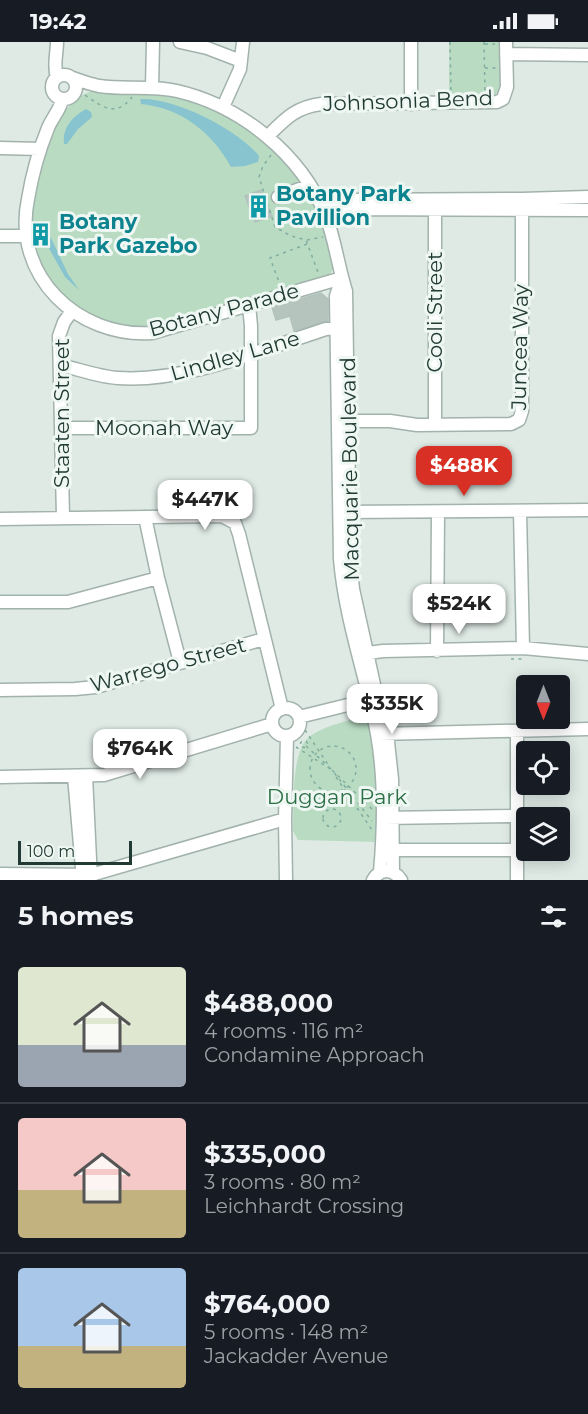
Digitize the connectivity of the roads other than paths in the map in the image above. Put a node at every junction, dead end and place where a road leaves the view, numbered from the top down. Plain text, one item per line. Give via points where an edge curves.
1 (153, 42) edge
2 (180, 42) edge
3 (243, 42) edge
4 (411, 42) edge
5 (504, 47) edge
6 (57, 48) edge
7 (588, 55) edge
8 (242, 61) junction
9 (66, 77) junction
10 (100, 86) junction
11 (152, 88) junction
12 (68, 96) junction
13 (411, 104) junction
14 (222, 107) junction
15 (268, 136) junction
16 (0, 148) edge
17 (40, 149) junction
18 (310, 185) junction
19 (278, 197) dead end
20 (588, 197) edge
21 (435, 204) junction
22 (522, 204) junction
23 (323, 210) junction
24 (588, 210) edge
25 (0, 236) edge
26 (27, 236) junction
27 (342, 278) junction
28 (249, 305) junction
29 (72, 311) junction
30 (338, 328) junction
31 (251, 353) junction
32 (60, 364) junction
33 (343, 421) junction
34 (435, 424) junction
35 (61, 428) junction
36 (588, 510) edge
37 (519, 511) junction
38 (345, 512) junction
39 (438, 512) junction
40 (63, 517) junction
41 (145, 517) junction
42 (0, 519) edge
43 (158, 578) junction
44 (0, 602) edge
45 (264, 639) junction
46 (588, 646) edge
47 (437, 651) junction
48 (563, 651) junction
49 (362, 653) junction
50 (523, 653) junction
51 (588, 654) edge
52 (180, 662) junction
53 (0, 690) edge
54 (373, 699) junction
55 (282, 709) junction
56 (299, 717) junction
57 (272, 724) junction
58 (588, 729) edge
59 (517, 731) junction
60 (382, 734) junction
61 (293, 737) junction
62 (80, 776) junction
63 (0, 777) edge
64 (516, 807) edge
65 (516, 816) edge
66 (285, 819) junction
67 (382, 819) junction
68 (392, 850) junction
69 (516, 850) edge
70 (518, 861) edge
71 (0, 874) edge
72 (397, 876) edge
73 (87, 877) edge
74 (374, 878) edge
75 (286, 880) edge
76 (517, 880) edge

1 - 11 street
2 - 8 street
3 - 8 street
4 - 13 street
5 - 7 street
5 - 13 street, Johnsonia Bend via 507,87 503,99
6 - 9 street via 54,68
8 - 14 street
9 - 10 street, Macquarie Boulevard
9 - 12 street via 76,85
9 - 12 street via 51,86
10 - 11 street, Macquarie Boulevard
10 - 12 street, Macquarie Boulevard
11 - 14 street, Macquarie Boulevard via 177,91
12 - 17 street, Botany Parade via 53,116
13 - 15 street, Johnsonia Bend via 304,106
14 - 15 street, Macquarie Boulevard
15 - 18 street, Macquarie Boulevard
16 - 17 street
17 - 26 street, Botany Parade via 28,197
18 - 19 street
18 - 23 street, Macquarie Boulevard
20 - 22 street
21 - 22 street
21 - 23 street via 337,200
21 - 34 street, Cooli Street
22 - 24 street
22 - 34 street, Juncea Way via 519,420 511,424
23 - 27 street, Macquarie Boulevard
25 - 26 street
26 - 29 street, Botany Parade via 44,283
27 - 28 street, Botany Parade
27 - 30 street, Macquarie Boulevard via 336,296
27 - 33 street, Macquarie Boulevard via 347,306
28 - 29 street, Botany Parade via 139,334 102,327
28 - 31 street, Moonah Way
29 - 32 street, Staaten Street via 59,336
30 - 31 street, Lindley Lane
30 - 33 street, Macquarie Boulevard
31 - 32 street, Lindley Lane via 156,378 116,378
31 - 35 street, Moonah Way via 251,428
32 - 35 street, Staaten Street
33 - 34 street, Juncea Way
33 - 38 street, Macquarie Boulevard
35 - 40 street, Staaten Street
36 - 37 street
37 - 39 street
37 - 50 street
38 - 39 street
38 - 49 street, Macquarie Boulevard
39 - 47 street
40 - 41 street
40 - 42 street
41 - 43 street
41 - 45 street via 222,516 232,520 239,534
43 - 44 street via 68,602
43 - 52 street
45 - 52 street, Warrego Street
45 - 55 street
46 - 48 street
47 - 49 street
47 - 50 street
48 - 50 street
48 - 51 street
49 - 54 street, Macquarie Boulevard
52 - 53 street, Warrego Street via 96,687
54 - 56 street
54 - 60 street, Macquarie Boulevard
55 - 56 street via 290,709
55 - 57 street via 274,714
56 - 61 street
57 - 61 street via 277,733
57 - 62 street via 104,775
58 - 59 street
59 - 60 street
59 - 64 street
60 - 67 street, Macquarie Boulevard via 392,779
61 - 66 street
62 - 63 street
62 - 73 street
65 - 67 street
66 - 73 street
66 - 75 street
67 - 68 street, Macquarie Boulevard
67 - 74 street, Macquarie Boulevard
68 - 69 street
68 - 72 street, Macquarie Boulevard
70 - 76 street
71 - 73 street
72 - 74 street

